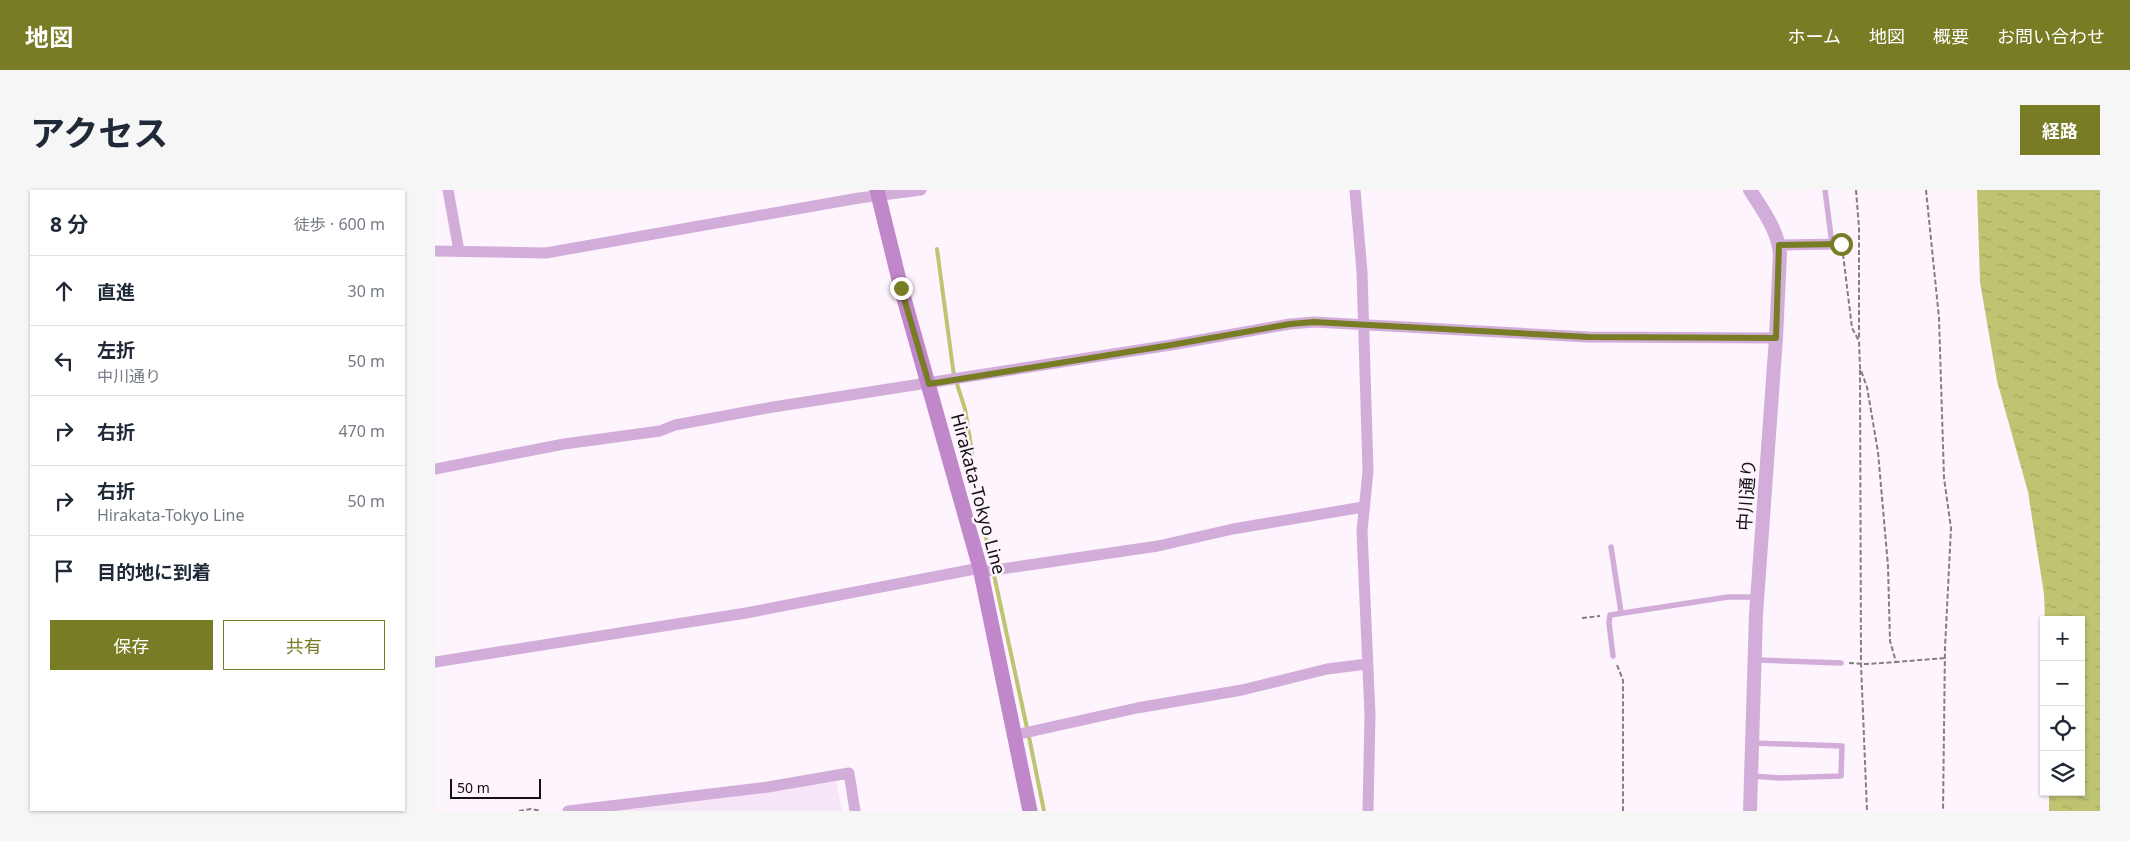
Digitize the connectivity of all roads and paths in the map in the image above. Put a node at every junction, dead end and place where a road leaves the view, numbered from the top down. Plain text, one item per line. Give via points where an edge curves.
1 (448, 190) edge
2 (921, 190) edge
3 (1355, 190) edge
4 (1750, 190) edge
5 (1825, 190) edge
6 (1856, 190) edge
7 (1926, 190) edge
8 (877, 193) edge
9 (1779, 245) junction
10 (1839, 247) junction
11 (435, 251) edge
12 (459, 251) junction
13 (1363, 325) junction
14 (1776, 338) junction
15 (1859, 342) junction
16 (1860, 368) junction
17 (929, 384) junction
18 (435, 469) edge
19 (1363, 507) junction
20 (1611, 547) dead end
21 (980, 570) junction
22 (1757, 597) junction
23 (1621, 612) junction
24 (1610, 615) junction
25 (1582, 618) dead end
26 (1613, 656) joint
27 (1945, 658) junction
28 (1756, 660) junction
29 (435, 662) edge
30 (1896, 662) junction
31 (1841, 663) dead end
32 (1855, 663) dead end
33 (1367, 664) junction
34 (1861, 664) junction
35 (1015, 735) junction
36 (1753, 743) junction
37 (1751, 776) junction
38 (519, 811) edge
39 (541, 811) edge
40 (568, 811) edge
41 (855, 811) edge
42 (1030, 811) edge
43 (1368, 811) edge
44 (1623, 811) edge
45 (1750, 811) edge
46 (1867, 811) edge
47 (1943, 811) edge

1 - 12 street
2 - 8 street
3 - 13 street
4 - 9 street, 中川通り
5 - 10 lane
6 - 15 path
7 - 27 path via 1939,318 1944,478 1951,528
8 - 12 street via 546,253
8 - 17 main road, Hirakata-Tokyo Line
9 - 10 street
9 - 14 street, 中川通り
10 - 15 path via 1852,328
11 - 12 street
13 - 14 street via 1588,337
13 - 17 street via 1290,324
13 - 19 street via 1368,471
14 - 22 street, 中川通り
15 - 16 path
16 - 30 path via 1867,387 1878,452 1888,566 1890,641
16 - 34 path
17 - 18 street via 773,407 675,425 660,431 564,444
17 - 21 main road, Hirakata-Tokyo Line
19 - 21 street via 1233,529 1158,546
19 - 33 street
20 - 23 lane
21 - 29 street via 746,613
21 - 35 main road, Hirakata-Tokyo Line
22 - 23 lane via 1728,597
22 - 28 street, 中川通り
23 - 24 lane
24 - 25 path
24 - 26 lane
26 - 44 path via 1623,680
27 - 30 path
27 - 47 path
28 - 31 lane
28 - 36 street, 中川通り
30 - 34 path
32 - 34 path
33 - 35 street via 1327,669 1242,690 1137,708
33 - 43 street via 1370,715
34 - 46 path
35 - 42 main road, Hirakata-Tokyo Line
36 - 37 street, 中川通り
36 - 37 lane via 1842,746 1841,776
37 - 45 street, 中川通り
38 - 39 path
40 - 41 street via 768,787 849,773

